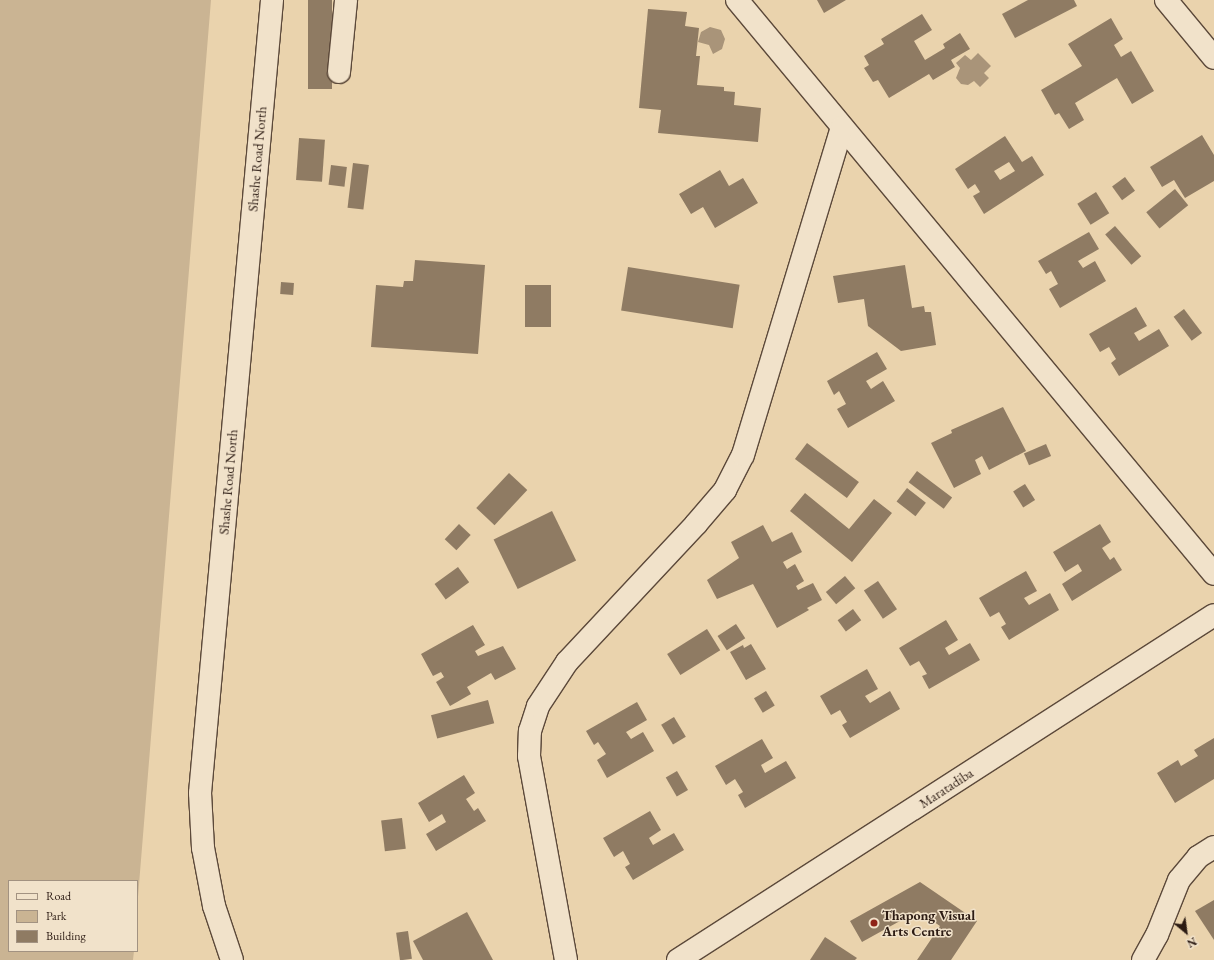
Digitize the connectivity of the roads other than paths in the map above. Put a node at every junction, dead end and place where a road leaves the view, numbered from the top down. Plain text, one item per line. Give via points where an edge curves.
1 (272, 0) edge
2 (346, 0) edge
3 (737, 0) edge
4 (1166, 0) edge
5 (1214, 58) edge
6 (339, 72) dead end
7 (842, 128) junction
8 (1214, 574) edge
9 (1214, 616) edge
10 (1214, 847) edge
11 (687, 958) edge
12 (232, 960) edge
13 (566, 960) edge
14 (1143, 960) edge

1 - 12 street, Shashe Road North via 200,793 203,848 214,906
2 - 6 street
3 - 7 street
4 - 5 street
7 - 8 street
7 - 13 street via 743,455 725,490 567,662 538,706 530,731 529,756
9 - 11 street, Maratadiba
10 - 14 street via 1198,857 1179,880 1158,935

